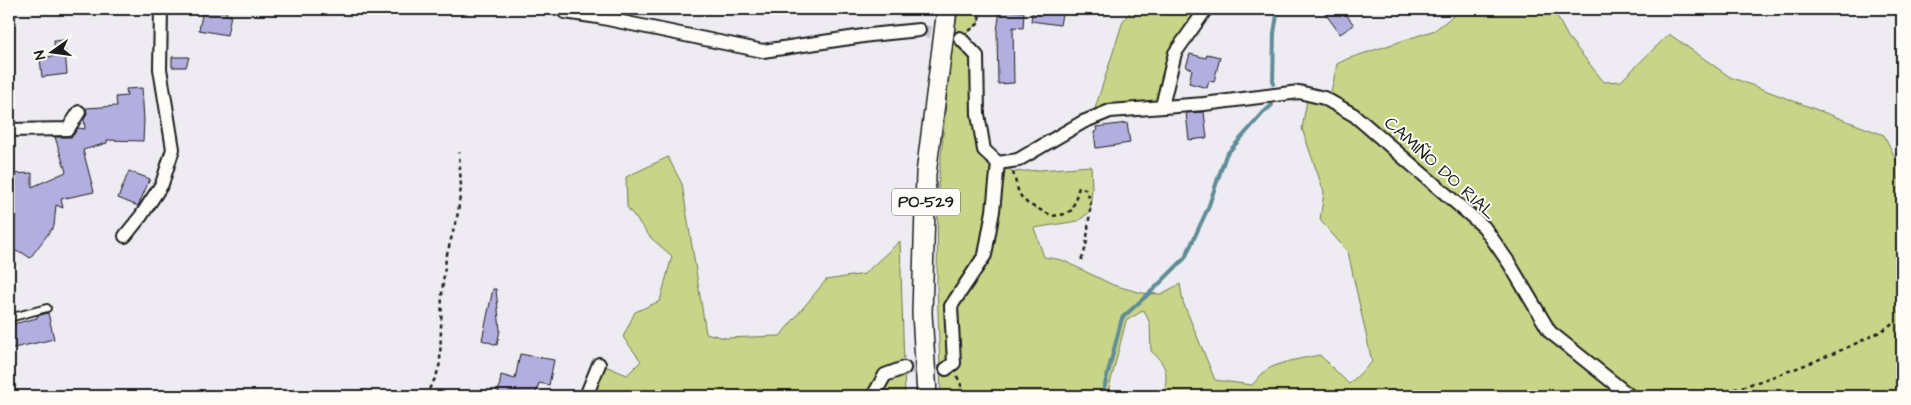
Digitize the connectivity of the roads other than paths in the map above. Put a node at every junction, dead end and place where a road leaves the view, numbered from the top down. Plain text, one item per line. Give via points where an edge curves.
1 (161, 9) edge
2 (561, 9) edge
3 (947, 9) edge
4 (1206, 9) edge
5 (919, 30) tunnel mouth
6 (960, 38) tunnel mouth
7 (1162, 106) junction
8 (79, 112) dead end
9 (9, 130) edge
10 (998, 163) junction
11 (125, 236) dead end
12 (46, 308) dead end
13 (9, 318) edge
14 (599, 364) dead end
15 (950, 366) road end
16 (904, 368) tunnel mouth
17 (586, 396) edge
18 (873, 396) edge
19 (927, 396) edge
20 (1630, 396) edge

1 - 11 street via 161,78 173,149 162,184
2 - 5 street via 763,51
3 - 19 main road, PO-529 via 926,174 922,313
4 - 7 street via 1175,53
6 - 10 street via 978,56 978,114 984,150
7 - 10 street, CAMIÑO DO RIAL via 1110,111 1083,122 1018,160
7 - 20 street, CAMIÑO DO RIAL via 1299,92 1324,98 1354,115 1484,227 1550,332
8 - 9 street via 68,129
10 - 15 street via 985,255 951,306
12 - 13 lane
14 - 17 street
16 - 18 street via 885,375

